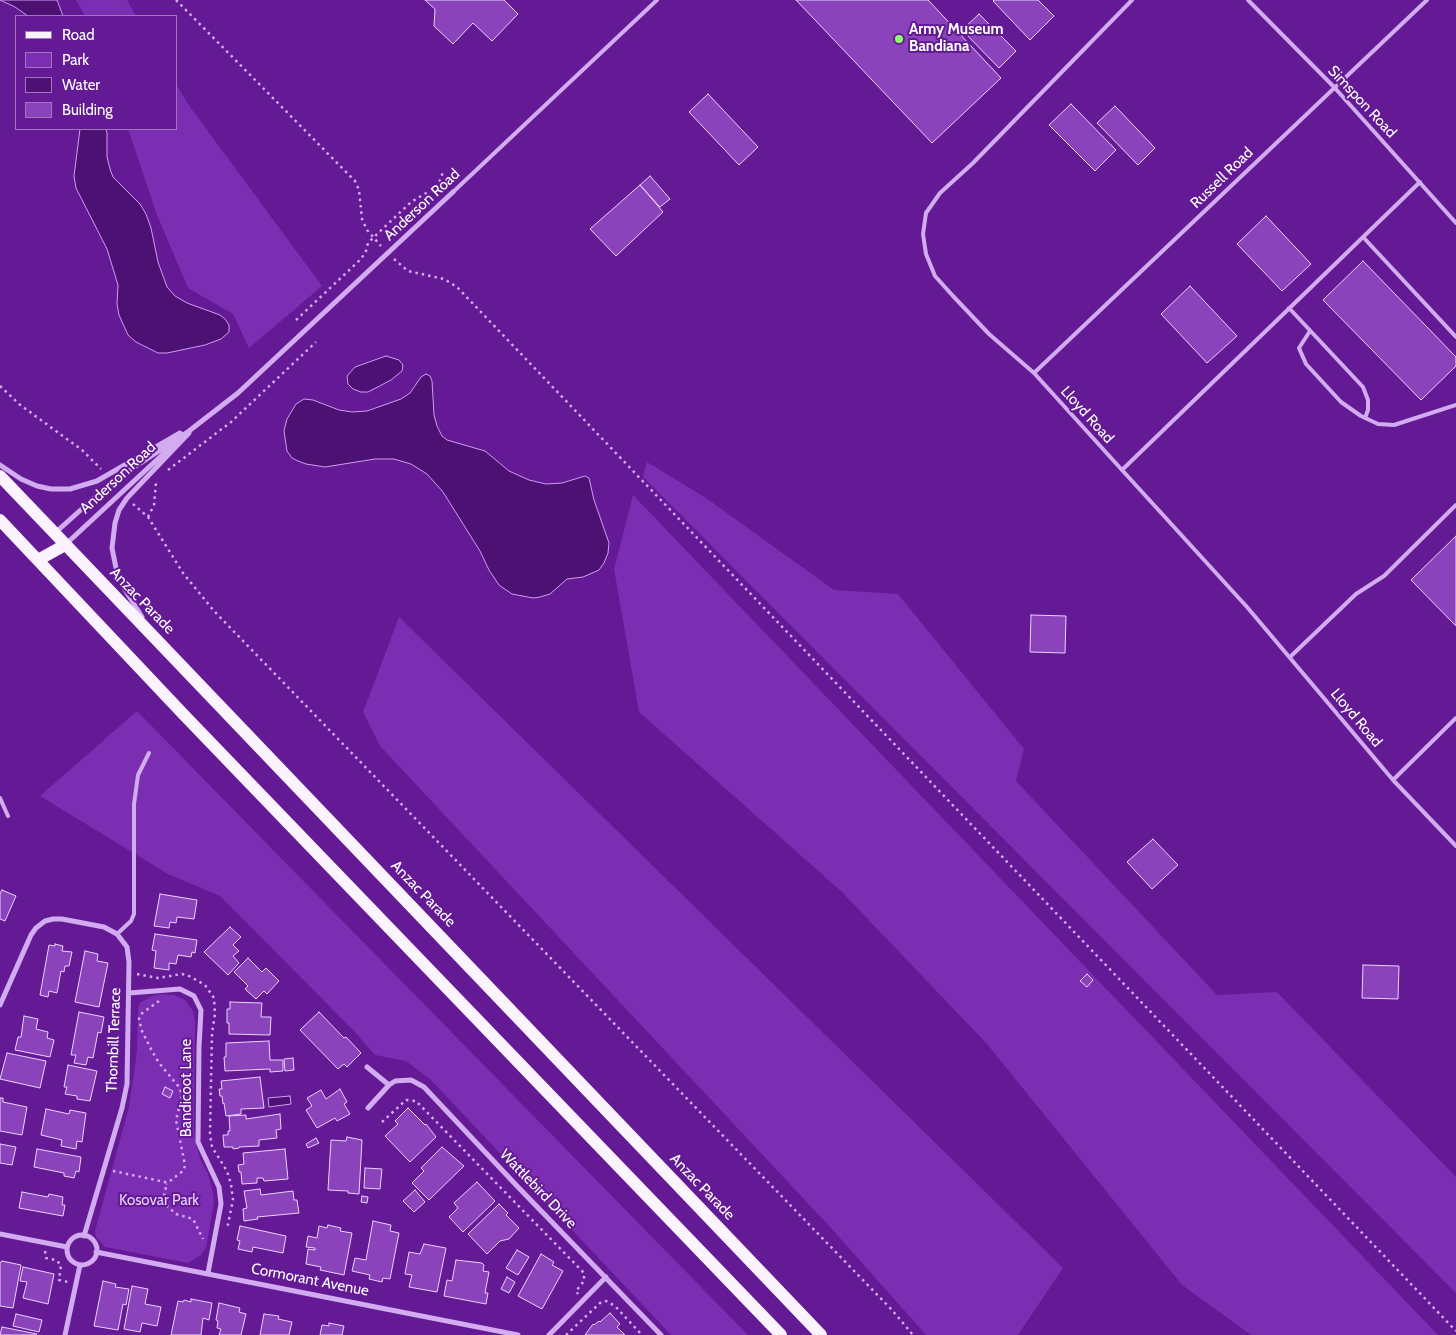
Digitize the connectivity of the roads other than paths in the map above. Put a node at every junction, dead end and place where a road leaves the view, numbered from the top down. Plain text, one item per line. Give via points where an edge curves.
1 (657, 0) edge
2 (1132, 0) edge
3 (1248, 0) edge
4 (1427, 0) edge
5 (1334, 87) junction
6 (1420, 182) junction
7 (453, 192) joint
8 (1456, 223) edge
9 (1362, 236) junction
10 (1289, 308) junction
11 (1310, 331) junction
12 (1456, 337) edge
13 (1034, 373) junction
14 (1456, 405) edge
15 (1366, 418) junction
16 (200, 422) junction
17 (189, 431) junction
18 (0, 465) edge
19 (1122, 470) junction
20 (0, 476) edge
21 (1456, 505) edge
22 (0, 520) edge
23 (54, 534) junction
24 (65, 545) junction
25 (38, 560) junction
26 (152, 635) junction
27 (1290, 657) junction
28 (1456, 718) edge
29 (149, 753) dead end
30 (1394, 780) junction
31 (0, 798) edge
32 (8, 816) dead end
33 (1456, 846) edge
34 (117, 934) junction
35 (129, 992) junction
36 (0, 1005) edge
37 (367, 1067) dead end
38 (389, 1085) junction
39 (368, 1108) dead end
40 (0, 1234) edge
41 (84, 1236) junction
42 (68, 1247) junction
43 (96, 1252) junction
44 (80, 1265) junction
45 (208, 1273) junction
46 (606, 1278) junction
47 (65, 1335) edge
48 (518, 1335) edge
49 (549, 1335) edge
50 (661, 1335) edge
51 (781, 1335) edge
52 (821, 1335) edge

1 - 7 lane, Anderson Road
2 - 13 lane, Lloyd Road via 940,193 926,213 924,240 935,276 989,334
3 - 5 lane, Simspon Road
4 - 5 lane, Russell Road
5 - 6 lane, Simspon Road
5 - 13 lane, Russell Road
6 - 8 lane, Simspon Road
6 - 9 lane
7 - 16 street, Anderson Road via 262,372
9 - 10 lane
9 - 12 lane
10 - 11 lane
10 - 19 lane
11 - 15 lane via 1363,387 1368,400
11 - 15 lane via 1299,348 1306,364 1341,402
13 - 19 lane, Lloyd Road
14 - 15 lane via 1394,425 1378,424
16 - 17 street, Anderson Road
16 - 18 street, Anderson Road via 91,484 78,488 51,489 30,483
16 - 26 street, Anderson Road via 127,498 113,530 113,557 120,578
17 - 23 street, Anderson Road via 112,482
17 - 24 street, Anderson Road
19 - 27 lane, Lloyd Road
20 - 23 main road, Anzac Parade
21 - 27 lane via 1384,576 1356,594
22 - 25 main road
23 - 24 main road, Anzac Parade
23 - 25 main road
24 - 25 main road
24 - 26 main road, Anzac Parade
25 - 51 main road
26 - 52 main road, Anzac Parade
27 - 30 lane, Lloyd Road
28 - 30 lane
29 - 34 lane via 138,775 134,804 134,914
30 - 33 lane, Lloyd Road
31 - 32 lane
34 - 35 street, Thornbill Terrace via 129,954
34 - 36 street via 104,927 77,922 45,921 31,935
35 - 41 street, Thornbill Terrace via 127,1084
35 - 45 street, Bandicoot Lane via 177,988 196,999 201,1010 198,1142 219,1187 221,1204
37 - 38 street
38 - 39 street
38 - 46 street, Wattlebird Drive via 408,1080 424,1087
40 - 42 street
41 - 42 street via 73,1239
41 - 43 street via 94,1243
42 - 44 street via 68,1257
43 - 44 street via 93,1260
43 - 45 street, Cormorant Avenue
44 - 47 street
45 - 48 street, Cormorant Avenue
46 - 49 street
46 - 50 street, Wattlebird Drive

